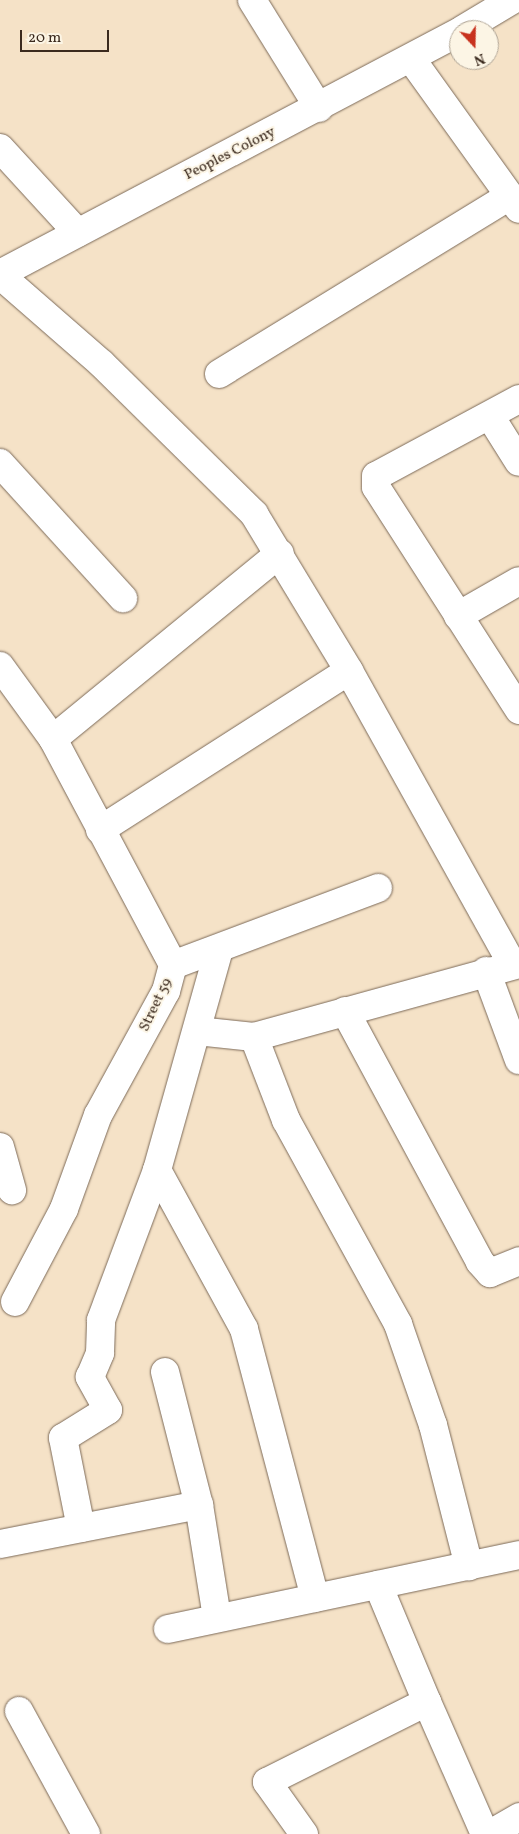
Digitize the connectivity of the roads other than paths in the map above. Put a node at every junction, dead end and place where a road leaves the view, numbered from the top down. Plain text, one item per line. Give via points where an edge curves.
1 (252, 0) edge
2 (512, 0) edge
3 (479, 20) edge
4 (449, 38) edge
5 (412, 60) junction
6 (320, 108) junction
7 (0, 148) edge
8 (514, 202) edge
9 (78, 233) junction
10 (0, 274) edge
11 (219, 374) dead end
12 (519, 399) edge
13 (490, 416) junction
14 (519, 462) edge
15 (0, 463) edge
16 (280, 553) junction
17 (519, 581) edge
18 (123, 598) dead end
19 (458, 616) junction
20 (0, 666) edge
21 (350, 671) junction
22 (519, 710) edge
23 (53, 739) junction
24 (100, 830) junction
25 (378, 888) dead end
26 (219, 950) junction
27 (515, 964) edge
28 (173, 965) junction
29 (486, 971) junction
30 (345, 1011) junction
31 (197, 1031) junction
32 (254, 1037) junction
33 (519, 1060) edge
34 (0, 1148) edge
35 (158, 1170) junction
36 (12, 1190) dead end
37 (519, 1262) edge
38 (15, 1302) dead end
39 (165, 1372) dead end
40 (199, 1505) junction
41 (81, 1528) junction
42 (0, 1544) edge
43 (519, 1555) edge
44 (469, 1566) junction
45 (378, 1585) junction
46 (315, 1598) junction
47 (217, 1618) junction
48 (168, 1629) dead end
49 (427, 1702) junction
50 (19, 1711) dead end
51 (519, 1817) edge
52 (86, 1834) edge
53 (304, 1834) edge
54 (484, 1834) edge
55 (490, 1834) edge

1 - 6 street
2 - 3 street, Peoples Colony
4 - 5 street, Peoples Colony
5 - 6 street, Peoples Colony
5 - 8 street
6 - 9 street, Peoples Colony
7 - 9 street
8 - 11 street
9 - 10 street, Peoples Colony
10 - 16 street via 207,465 254,514
12 - 13 street
13 - 14 street
13 - 19 street via 376,476 376,487
15 - 18 street
16 - 21 street
16 - 23 street
17 - 19 street
19 - 22 street
20 - 23 street, Street 59
21 - 24 street
21 - 27 street
23 - 24 street, Street 59
24 - 28 street, Street 59
25 - 26 street
26 - 28 street
26 - 31 street
27 - 29 street
28 - 38 street, Street 59 via 166,991 98,1115 64,1209
29 - 30 street
29 - 33 street
30 - 32 street
30 - 37 street via 480,1262 490,1273
31 - 32 street
31 - 35 street
32 - 44 street via 286,1120 398,1324 433,1424
34 - 36 street
35 - 41 street via 101,1320 100,1353 90,1377 108,1410 63,1438
35 - 46 street via 244,1329
39 - 40 street
40 - 41 street
40 - 47 street
41 - 42 street
43 - 44 street
44 - 45 street
45 - 46 street
45 - 49 street
46 - 47 street
47 - 48 street
49 - 53 street via 267,1782
49 - 54 street
50 - 52 street
51 - 55 street

